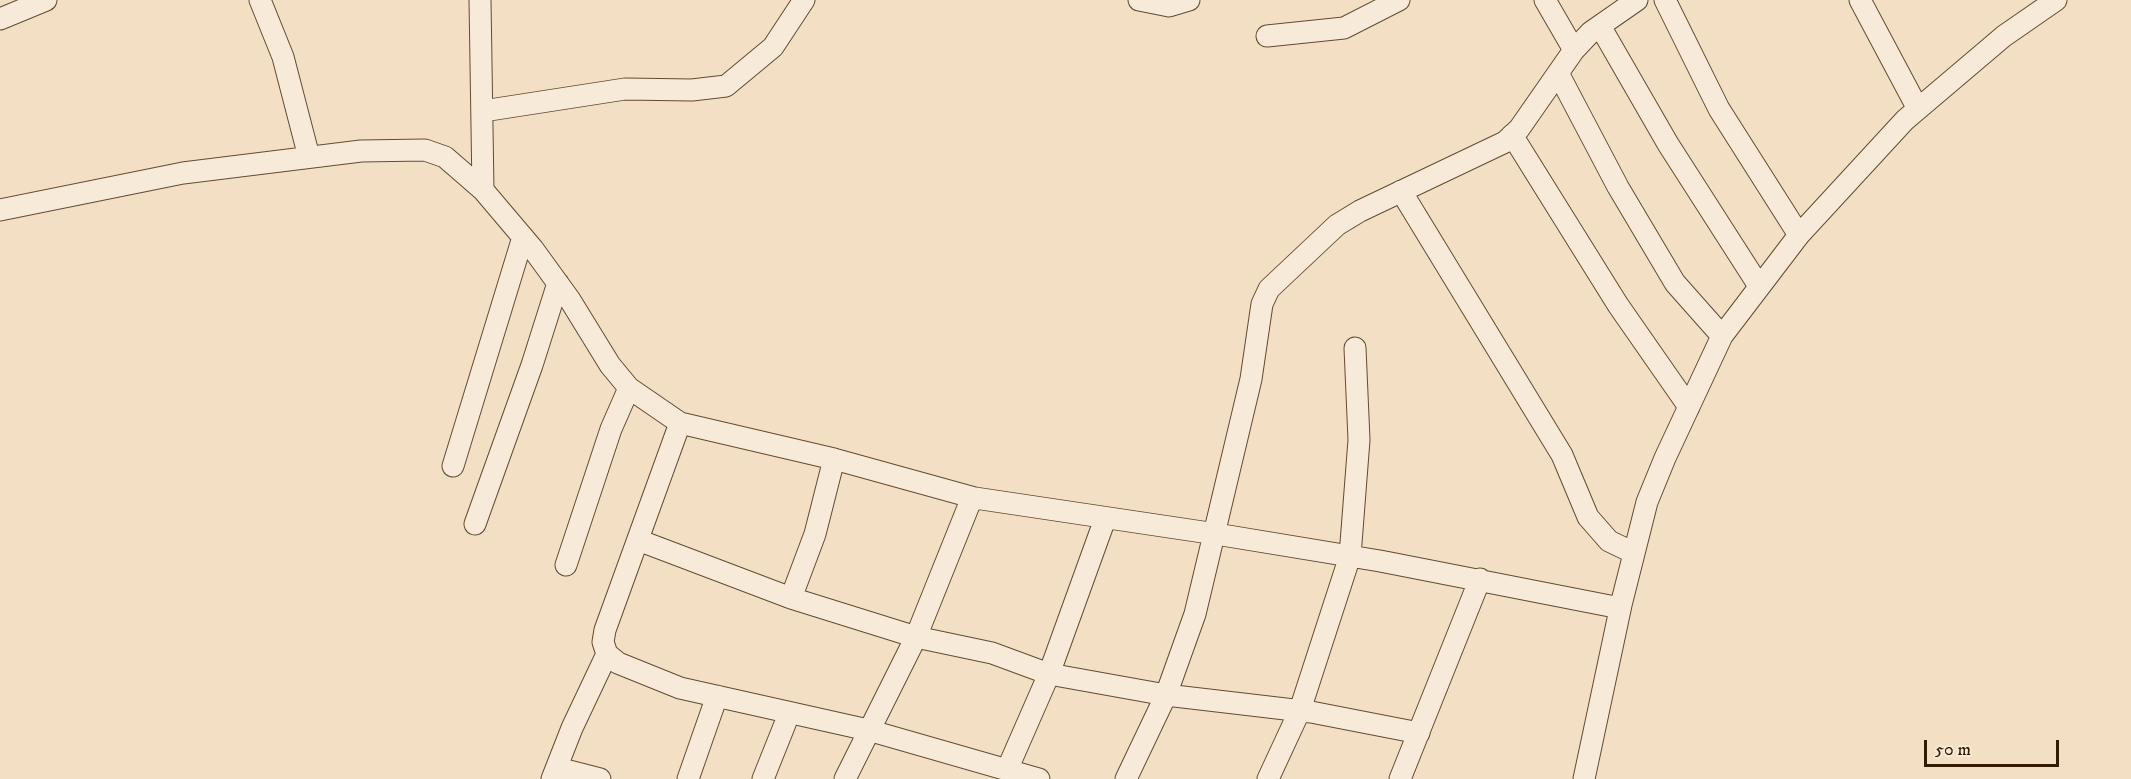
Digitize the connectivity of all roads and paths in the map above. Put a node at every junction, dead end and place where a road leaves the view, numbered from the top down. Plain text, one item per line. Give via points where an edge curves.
1 (46, 0) edge
2 (260, 0) edge
3 (480, 0) edge
4 (804, 0) edge
5 (1138, 0) edge
6 (1399, 0) edge
7 (1545, 0) edge
8 (1637, 0) edge
9 (1665, 0) edge
10 (1860, 0) edge
11 (2056, 0) edge
12 (1175, 2) edge
13 (0, 19) edge
14 (1600, 26) junction
15 (1267, 36) dead end
16 (1574, 50) junction
17 (1558, 73) junction
18 (1918, 109) junction
19 (483, 111) junction
20 (1512, 135) junction
21 (309, 157) junction
22 (483, 190) junction
23 (1401, 192) junction
24 (0, 210) edge
25 (1799, 235) junction
26 (523, 237) junction
27 (558, 283) junction
28 (1759, 286) junction
29 (1722, 336) junction
30 (1355, 348) dead end
31 (629, 388) junction
32 (1689, 407) junction
33 (680, 423) junction
34 (834, 459) junction
35 (453, 466) dead end
36 (975, 498) junction
37 (1105, 519) junction
38 (475, 524) dead end
39 (1216, 534) junction
40 (638, 540) junction
41 (1634, 554) junction
42 (1350, 556) junction
43 (566, 566) dead end
44 (1479, 579) junction
45 (791, 598) junction
46 (1622, 605) junction
47 (916, 637) junction
48 (607, 654) junction
49 (1049, 674) junction
50 (1166, 695) junction
51 (717, 696) junction
52 (1300, 710) junction
53 (789, 714) junction
54 (868, 730) junction
55 (1419, 733) junction
56 (997, 772) edge
57 (555, 773) edge
58 (600, 779) edge
59 (688, 779) edge
60 (763, 779) edge
61 (845, 779) edge
62 (1039, 779) edge
63 (1126, 779) edge
64 (1268, 779) edge
65 (1400, 779) edge
66 (1584, 779) edge

1 - 13 street
2 - 21 street via 289,77
3 - 19 street
4 - 19 street via 773,47 726,86 625,89
5 - 12 street
6 - 15 street via 1344,28
7 - 16 street
8 - 14 street
9 - 25 street via 1719,109
10 - 18 street
11 - 18 street via 2004,36
14 - 16 street
14 - 28 street via 1668,144
16 - 17 street
17 - 20 street
17 - 29 street via 1618,187 1675,283
18 - 25 street
19 - 22 street
20 - 23 street via 1505,142
20 - 32 street via 1618,305
21 - 22 street via 425,150 445,157
21 - 24 street via 183,173
22 - 26 street
23 - 39 street via 1337,225 1269,289 1262,304 1251,379
23 - 41 street via 1562,455 1588,517 1610,541
25 - 28 street
26 - 27 street
26 - 35 street
27 - 31 street via 610,366
27 - 38 street
28 - 29 street
29 - 32 street
30 - 42 street via 1359,440
31 - 33 street
31 - 43 street via 611,429
32 - 41 street via 1647,502
33 - 34 street
33 - 40 street
34 - 36 street
34 - 45 street via 815,534
36 - 37 street
36 - 47 street
37 - 39 street
37 - 49 street
39 - 42 street
39 - 50 street via 1195,614
40 - 45 street
40 - 48 street via 605,630
41 - 46 street
42 - 44 street
42 - 52 street
44 - 46 street via 1615,607
44 - 55 street
45 - 47 street
46 - 66 street
47 - 49 street via 992,653
47 - 54 street
48 - 51 street via 618,663 680,688
48 - 57 street
49 - 50 street
49 - 56 street
50 - 52 street
50 - 63 street
51 - 53 street
51 - 59 street
52 - 55 street
52 - 64 street
53 - 54 street
53 - 60 street
54 - 56 street
54 - 61 street
55 - 65 street
56 - 62 street
57 - 58 street

